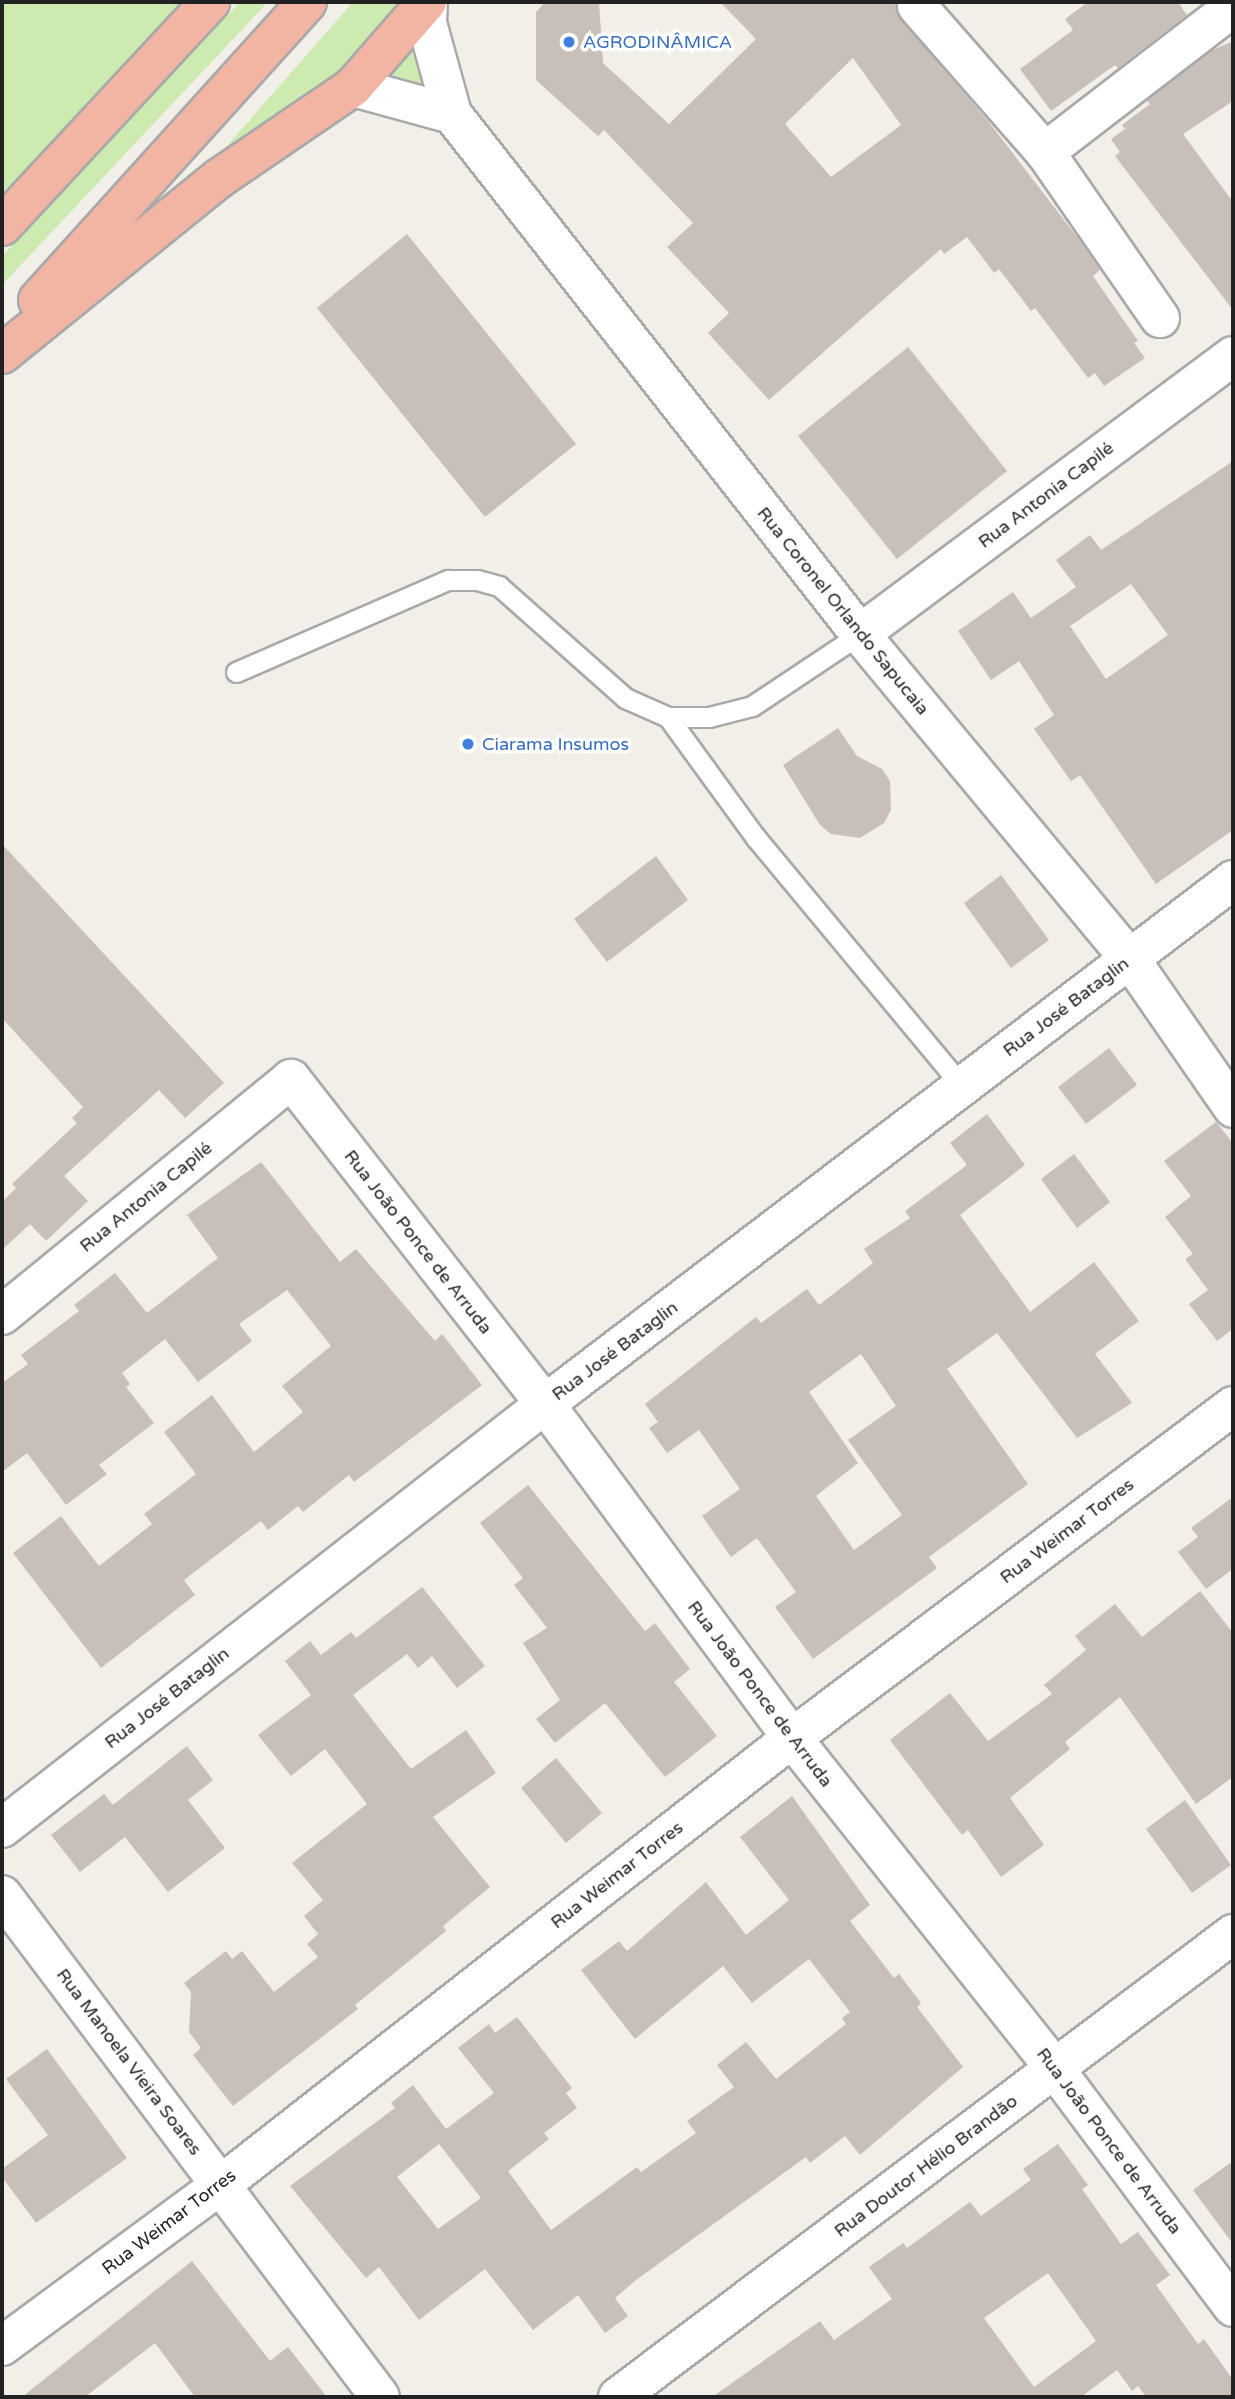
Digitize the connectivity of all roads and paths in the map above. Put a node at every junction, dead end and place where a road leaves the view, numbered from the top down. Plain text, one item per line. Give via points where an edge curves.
1 (210, 2) edge
2 (307, 2) edge
3 (427, 2) edge
4 (916, 6) dead end
5 (1233, 7) edge
6 (352, 87) junction
7 (452, 114) junction
8 (1045, 152) junction
9 (2, 226) edge
10 (1160, 318) dead end
11 (2, 340) edge
12 (2, 354) edge
13 (1233, 356) edge
14 (860, 635) junction
15 (236, 672) dead end
16 (668, 718) junction
17 (1233, 880) edge
18 (1130, 959) junction
19 (291, 1079) joint
20 (962, 1086) junction
21 (1233, 1108) edge
22 (2, 1315) edge
23 (545, 1404) junction
24 (1233, 1406) edge
25 (792, 1738) junction
26 (2, 1828) edge
27 (2, 1895) edge
28 (1233, 1934) edge
29 (1055, 2069) junction
30 (222, 2183) junction
31 (1233, 2306) edge
32 (2, 2346) edge
33 (380, 2397) edge
34 (618, 2397) edge

1 - 9 highway
2 - 11 highway
3 - 6 highway
3 - 7 street via 427,23
4 - 8 street
5 - 8 street
6 - 7 street
6 - 12 highway via 218,179
7 - 14 street, Rua Coronel Orlando Sapucaia
8 - 10 street
13 - 14 street, Rua Antonia Capilé
14 - 16 lane via 752,706 709,717
14 - 18 street, Rua Coronel Orlando Sapucaia
15 - 16 lane via 448,580 477,580 499,586 526,607 625,698
16 - 20 lane via 757,838
17 - 18 street, Rua José Bataglin
18 - 20 street, Rua José Bataglin
18 - 21 street, Rua Coronel Orlando Sapucaia
19 - 22 street, Rua Antonia Capilé
19 - 23 street, Rua João Ponce de Arruda
20 - 23 street, Rua José Bataglin
23 - 25 street, Rua João Ponce de Arruda
23 - 26 street, Rua José Bataglin
24 - 25 street, Rua Weimar Torres
25 - 29 street, Rua João Ponce de Arruda
25 - 30 street, Rua Weimar Torres
27 - 30 street, Rua Manoela Vieira Soares
28 - 29 street, Rua Doutor Hélio Brandão
29 - 31 street, Rua João Ponce de Arruda
29 - 34 street, Rua Doutor Hélio Brandão
30 - 32 street, Rua Weimar Torres
30 - 33 street, Rua Manoela Vieira Soares

